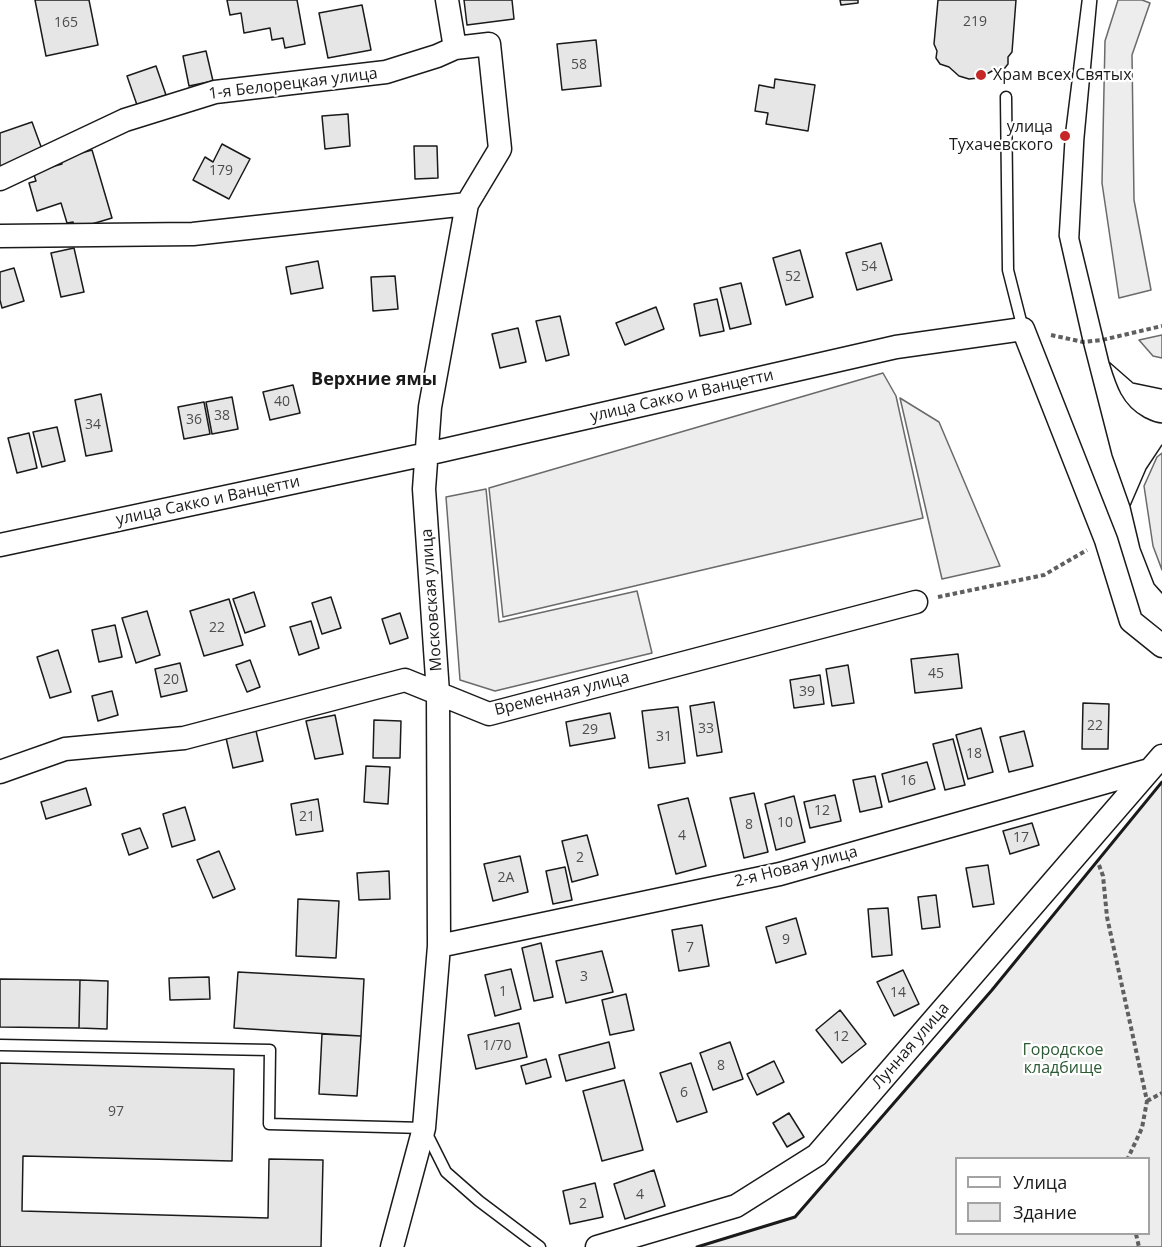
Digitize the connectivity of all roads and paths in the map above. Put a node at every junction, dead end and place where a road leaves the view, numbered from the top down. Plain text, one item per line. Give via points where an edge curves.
1 (447, 0) edge
2 (455, 48) junction
3 (1006, 97) dead end
4 (0, 179) edge
5 (467, 204) junction
6 (0, 236) edge
7 (1162, 326) edge
8 (1023, 329) junction
9 (427, 454) junction
10 (1106, 540) junction
11 (0, 545) edge
12 (916, 602) joint
13 (1162, 646) edge
14 (438, 693) junction
15 (1156, 763) edge
16 (0, 772) edge
17 (1088, 840) junction
18 (439, 946) junction
19 (0, 1045) edge
20 (1162, 1093) edge
21 (1146, 1101) junction
22 (424, 1128) junction
23 (1128, 1157) edge
24 (392, 1247) edge
25 (540, 1247) edge
26 (597, 1247) edge

1 - 2 street
2 - 4 street, 1-я Белорецкая улица via 386,72 215,92 125,120
2 - 5 street, Московская улица via 489,44 500,149
3 - 8 lane via 1008,270
5 - 6 street via 193,234
5 - 9 street, Московская улица via 430,406
7 - 8 path via 1083,342
8 - 9 street, улица Сакко и Ванцетти via 896,346
8 - 10 street
9 - 11 street, улица Сакко и Ванцетти
9 - 14 street, Московская улица via 424,489
10 - 12 path via 1044,575
10 - 13 street via 1131,621
12 - 14 street, Временная улица via 489,714
14 - 16 street, Временная улица via 405,680 184,738 65,749
14 - 18 street, Московская улица
15 - 17 street, Лунная улица
15 - 18 street, 2-я Новая улица via 780,874
17 - 21 path via 1103,876 1107,917
17 - 26 street, Лунная улица via 817,1155 736,1206
18 - 22 street, Московская улица
19 - 22 lane via 270,1050 268,1124
20 - 21 path
21 - 23 path via 1142,1128
22 - 24 street, Московская улица
22 - 25 lane via 446,1172

